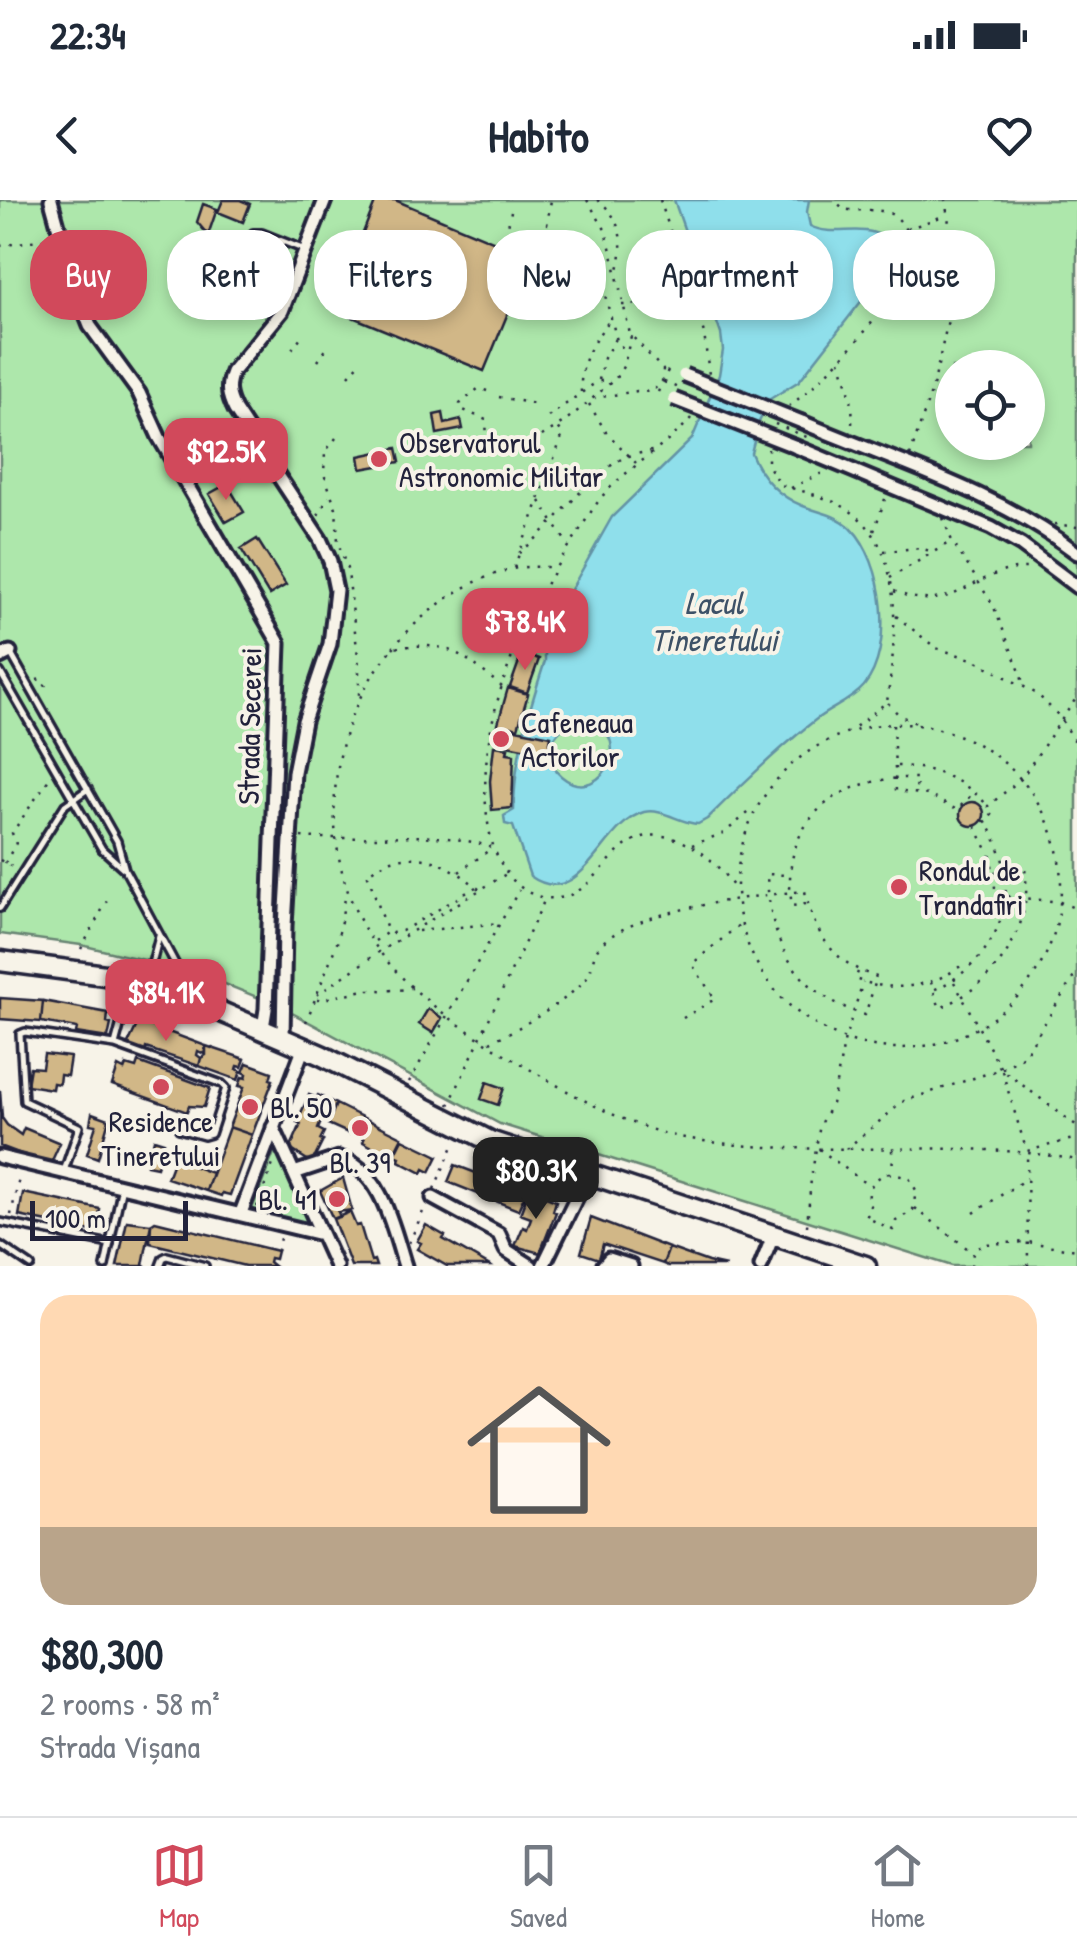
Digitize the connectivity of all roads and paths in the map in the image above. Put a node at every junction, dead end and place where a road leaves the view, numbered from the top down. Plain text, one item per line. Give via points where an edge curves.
1 (52, 200) edge
2 (325, 200) edge
3 (551, 200) edge
4 (587, 200) edge
5 (597, 200) edge
6 (660, 200) edge
7 (945, 200) edge
8 (511, 210) dead end
9 (948, 214) junction
10 (547, 225) dead end
11 (60, 230) edge
12 (512, 230) edge
13 (668, 230) edge
14 (905, 230) dead end
15 (30, 241) edge
16 (294, 245) edge
17 (0, 246) edge
18 (244, 246) joint
19 (306, 250) junction
20 (615, 267) junction
21 (606, 271) edge
22 (616, 273) junction
23 (606, 296) edge
24 (622, 305) junction
25 (626, 305) edge
26 (612, 318) junction
27 (88, 320) edge
28 (700, 320) edge
29 (631, 336) junction
30 (301, 337) dead end
31 (616, 337) junction
32 (327, 348) dead end
33 (292, 349) dead end
34 (628, 352) junction
35 (840, 358) dead end
36 (318, 361) dead end
37 (360, 362) dead end
38 (669, 368) dead end
39 (350, 375) dead end
40 (684, 375) dead end
41 (709, 375) dead end
42 (614, 380) junction
43 (598, 382) junction
44 (662, 382) junction
45 (486, 391) dead end
46 (581, 392) junction
47 (658, 392) dead end
48 (499, 396) dead end
49 (592, 398) junction
50 (674, 399) dead end
51 (535, 404) dead end
52 (590, 404) dead end
53 (693, 415) dead end
54 (548, 417) dead end
55 (775, 424) dead end
56 (558, 426) dead end
57 (803, 436) junction
58 (336, 438) dead end
59 (848, 440) junction
60 (658, 449) junction
61 (630, 456) junction
62 (637, 464) junction
63 (838, 464) junction
64 (906, 465) junction
65 (931, 474) junction
66 (890, 485) junction
67 (791, 488) dead end
68 (330, 494) junction
69 (920, 498) junction
70 (539, 500) junction
71 (943, 507) junction
72 (554, 524) junction
73 (312, 525) junction
74 (874, 535) dead end
75 (952, 542) junction
76 (569, 546) junction
77 (881, 551) dead end
78 (932, 552) junction
79 (519, 553) junction
80 (1077, 554) edge
81 (1048, 563) junction
82 (554, 567) junction
83 (514, 568) junction
84 (889, 579) dead end
85 (978, 582) junction
86 (1077, 587) edge
87 (892, 590) dead end
88 (895, 615) dead end
89 (393, 648) junction
90 (5, 655) edge
91 (0, 672) edge
92 (26, 682) junction
93 (1022, 685) junction
94 (502, 687) junction
95 (49, 691) dead end
96 (1077, 697) edge
97 (359, 702) junction
98 (887, 702) dead end
99 (1060, 717) junction
100 (893, 724) junction
101 (920, 725) junction
102 (1077, 745) edge
103 (895, 766) junction
104 (56, 768) junction
105 (896, 777) junction
106 (1021, 779) junction
107 (88, 789) junction
108 (916, 792) junction
109 (974, 792) junction
110 (73, 798) junction
111 (758, 806) junction
112 (988, 806) junction
113 (986, 820) junction
114 (289, 836) junction
115 (335, 838) junction
116 (690, 845) junction
117 (493, 847) junction
118 (0, 860) edge
119 (6, 863) junction
120 (125, 870) junction
121 (1006, 870) junction
122 (23, 872) junction
123 (459, 872) junction
124 (994, 872) junction
125 (508, 874) junction
126 (788, 875) junction
127 (520, 888) junction
128 (478, 889) junction
129 (736, 890) junction
130 (346, 892) junction
131 (789, 892) junction
132 (768, 894) junction
133 (1006, 896) junction
134 (109, 897) dead end
135 (737, 897) junction
136 (545, 898) junction
137 (1026, 898) junction
138 (286, 901) junction
139 (1060, 902) junction
140 (808, 904) junction
141 (0, 908) edge
142 (1077, 909) edge
143 (254, 912) dead end
144 (269, 913) junction
145 (92, 914) dead end
146 (98, 917) junction
147 (501, 922) junction
148 (741, 923) junction
149 (254, 924) dead end
150 (388, 930) junction
151 (413, 931) junction
152 (159, 933) junction
153 (374, 942) junction
154 (81, 949) dead end
155 (268, 950) junction
156 (284, 951) junction
157 (380, 951) junction
158 (0, 961) edge
159 (858, 971) junction
160 (1077, 972) edge
161 (962, 974) junction
162 (954, 981) junction
163 (863, 982) junction
164 (931, 982) junction
165 (139, 984) junction
166 (874, 984) junction
167 (414, 988) junction
168 (933, 990) junction
169 (316, 997) junction
170 (963, 997) junction
171 (196, 1002) junction
172 (854, 1012) junction
173 (449, 1017) junction
174 (682, 1018) dead end
175 (306, 1022) dead end
176 (980, 1026) junction
177 (262, 1028) junction
178 (283, 1037) junction
179 (480, 1038) junction
180 (845, 1038) junction
181 (488, 1044) junction
182 (115, 1045) junction
183 (304, 1047) junction
184 (1001, 1069) junction
185 (408, 1083) dead end
186 (448, 1105) dead end
187 (273, 1126) junction
188 (1077, 1126) edge
189 (179, 1129) dead end
190 (1077, 1138) edge
191 (817, 1149) junction
192 (845, 1150) junction
193 (892, 1150) junction
194 (1027, 1151) junction
195 (0, 1157) edge
196 (1077, 1160) edge
197 (23, 1162) junction
198 (64, 1172) junction
199 (893, 1173) junction
200 (288, 1174) junction
201 (587, 1176) junction
202 (1028, 1178) junction
203 (122, 1186) junction
204 (870, 1187) junction
205 (433, 1198) dead end
206 (257, 1207) dead end
207 (914, 1207) junction
208 (241, 1213) junction
209 (974, 1213) dead end
210 (0, 1222) edge
211 (8, 1224) junction
212 (284, 1224) junction
213 (807, 1226) dead end
214 (321, 1234) junction
215 (773, 1236) junction
216 (1028, 1242) junction
217 (110, 1244) junction
218 (0, 1245) edge
219 (1077, 1250) edge
220 (278, 1251) dead end
221 (973, 1253) junction
222 (766, 1263) edge
223 (31, 1266) edge
224 (105, 1266) edge
225 (160, 1266) edge
226 (205, 1266) edge
227 (336, 1266) edge
228 (405, 1266) edge
229 (531, 1266) edge
230 (543, 1266) edge
231 (603, 1266) edge
232 (631, 1266) edge
233 (866, 1266) edge
234 (972, 1266) edge
235 (1028, 1266) edge

1 - 11 street, Strada Secerei
2 - 19 street
3 - 10 path
4 - 20 path via 606,232
5 - 22 path via 608,207 621,237
6 - 13 path
7 - 9 path
8 - 12 path
9 - 14 path
9 - 64 path via 958,275 934,383
15 - 17 path
16 - 19 lane
18 - 18 lane via 223,256 230,278 245,279 255,269
19 - 73 street via 282,310 232,372 228,392
20 - 21 path
20 - 22 path
22 - 24 path
23 - 26 path
24 - 25 path
24 - 29 path
26 - 31 path
26 - 46 path via 591,345
27 - 144 street, Strada Secerei via 139,393 278,638
28 - 41 path
29 - 34 path
29 - 44 path via 662,370
30 - 33 path
31 - 34 path
31 - 43 path
32 - 36 path
34 - 42 path
35 - 59 path via 853,418
37 - 39 path
38 - 44 path
40 - 57 street, bridge
42 - 43 path
42 - 49 path
43 - 46 path
44 - 47 path
44 - 49 path via 651,392
45 - 49 path via 479,388 461,409 486,420 487,439 498,450 532,442
46 - 54 path
48 - 51 path
50 - 57 street, bridge
52 - 61 path
53 - 60 path
55 - 57 path
56 - 70 path via 562,434
57 - 59 street
57 - 63 street
58 - 68 path via 325,452
59 - 64 street
60 - 61 path
60 - 62 path
61 - 62 path
61 - 72 path via 577,494
62 - 76 path via 604,494
63 - 66 street
63 - 67 path
64 - 65 street
65 - 69 street
65 - 80 street via 1030,520
66 - 69 street
66 - 74 path
68 - 73 path
68 - 97 path via 348,572
69 - 71 street
70 - 72 path
70 - 79 path
71 - 75 path
71 - 81 street
72 - 76 path
72 - 79 path
73 - 114 street via 330,560 336,607 298,745
75 - 78 path
75 - 85 path
76 - 82 path
77 - 78 path
78 - 84 path
79 - 83 path
81 - 85 path
81 - 86 street
82 - 83 path
82 - 94 path
83 - 89 path via 432,610
85 - 87 path via 926,602
85 - 93 path
88 - 93 path via 936,648
89 - 94 path via 436,644
89 - 97 path
90 - 92 lane
91 - 104 lane
92 - 95 path via 41,679
92 - 107 lane
93 - 99 path
94 - 117 path via 486,776
96 - 99 path
97 - 115 path via 336,779
98 - 101 path
99 - 102 path
99 - 106 path
100 - 101 path
100 - 103 path
100 - 111 path via 814,747 784,770
101 - 106 path via 974,742
103 - 105 path
103 - 109 path via 932,770
104 - 110 lane
104 - 119 path via 12,832 16,843
105 - 108 path via 896,791
105 - 108 path via 917,778
105 - 126 path via 863,782 824,804 800,837
106 - 112 path
106 - 139 path via 1054,839
107 - 110 lane
107 - 120 lane
108 - 109 path via 957,810
109 - 112 path
110 - 120 lane via 102,849
110 - 122 lane
111 - 116 path via 724,833
111 - 129 path via 741,846
112 - 113 path via 994,813
113 - 121 path
113 - 124 path via 976,828
114 - 115 path
114 - 138 street
115 - 117 path via 467,839
115 - 130 path
116 - 129 path via 713,859
116 - 136 path via 644,834 583,888
117 - 123 path
117 - 125 path
118 - 119 path
119 - 122 path
120 - 152 lane
121 - 124 path
121 - 133 path
121 - 137 path via 1025,869
122 - 141 lane
123 - 128 path
123 - 150 path via 416,858 390,860 369,871
124 - 133 path via 996,895
125 - 127 path
125 - 128 path
126 - 131 path
126 - 132 path via 767,874
127 - 136 path
127 - 147 path
128 - 150 path via 402,932
128 - 151 path
129 - 135 path
130 - 153 path
130 - 169 path via 337,942
131 - 132 path
131 - 140 path via 805,891
131 - 140 path via 792,906
132 - 135 path
132 - 172 path via 774,932 790,962 818,991
133 - 137 path
133 - 161 path via 994,938
134 - 146 path
135 - 148 path
135 - 181 path via 617,932 598,948 588,976 528,1024
136 - 179 path
137 - 139 path
137 - 170 path via 1002,960
138 - 144 street
138 - 156 street
139 - 142 path
139 - 176 path via 1036,972
140 - 159 path via 822,940
143 - 144 lane
144 - 149 lane
144 - 155 street, Strada Secerei
145 - 146 path
146 - 154 path
147 - 151 path
147 - 173 path
148 - 174 path via 692,964 715,998
148 - 180 path via 754,960 780,996 814,1024
150 - 153 path
151 - 157 path
152 - 165 lane
152 - 171 lane
153 - 157 path
155 - 156 street
155 - 177 street, Strada Secerei
156 - 178 street
157 - 167 path
157 - 169 path
158 - 165 main road
159 - 163 path via 855,978
159 - 166 path via 877,977
160 - 184 path via 1029,1051
161 - 162 path
161 - 164 path via 959,968
162 - 168 path
162 - 170 path
163 - 166 path
163 - 172 path
164 - 166 path
164 - 168 path
165 - 171 main road
165 - 182 lane
166 - 172 path via 865,1015
167 - 169 path
167 - 173 path
168 - 170 path via 940,1008
169 - 175 path
170 - 176 path
171 - 177 main road
172 - 180 path
173 - 179 path
173 - 185 path
176 - 180 path via 916,1046
176 - 184 path
177 - 178 main road
178 - 183 main road
179 - 181 path
179 - 186 path
180 - 191 path
181 - 191 path via 645,1126 730,1145
182 - 189 lane via 226,1088 210,1134
182 - 198 lane via 20,1036 24,1101 78,1127
183 - 187 street
183 - 201 main road via 490,1141
184 - 188 path
184 - 192 path via 904,1102
184 - 194 path
187 - 200 street
187 - 208 street
190 - 194 path
191 - 192 path
191 - 204 path
191 - 213 path
192 - 193 path
193 - 194 path
193 - 199 path
194 - 196 path
194 - 202 path
195 - 197 street
197 - 198 street
197 - 211 path
198 - 203 street
199 - 204 path
199 - 207 path via 913,1184
200 - 206 path via 275,1159
200 - 214 street
200 - 228 street via 338,1158 362,1169 376,1186
201 - 215 main road
201 - 230 street
202 - 209 path
202 - 216 path
203 - 208 street
203 - 217 lane
204 - 207 path via 866,1218 893,1230
205 - 229 street via 498,1234 506,1250
207 - 221 path
208 - 212 street
210 - 211 lane
211 - 217 lane
212 - 214 street
212 - 220 path
214 - 227 street
215 - 222 street
215 - 233 main road
216 - 219 path
216 - 221 path via 982,1244
216 - 235 path
217 - 224 lane
218 - 223 lane
221 - 234 path
225 - 226 lane via 168,1256
231 - 232 street via 609,1259

